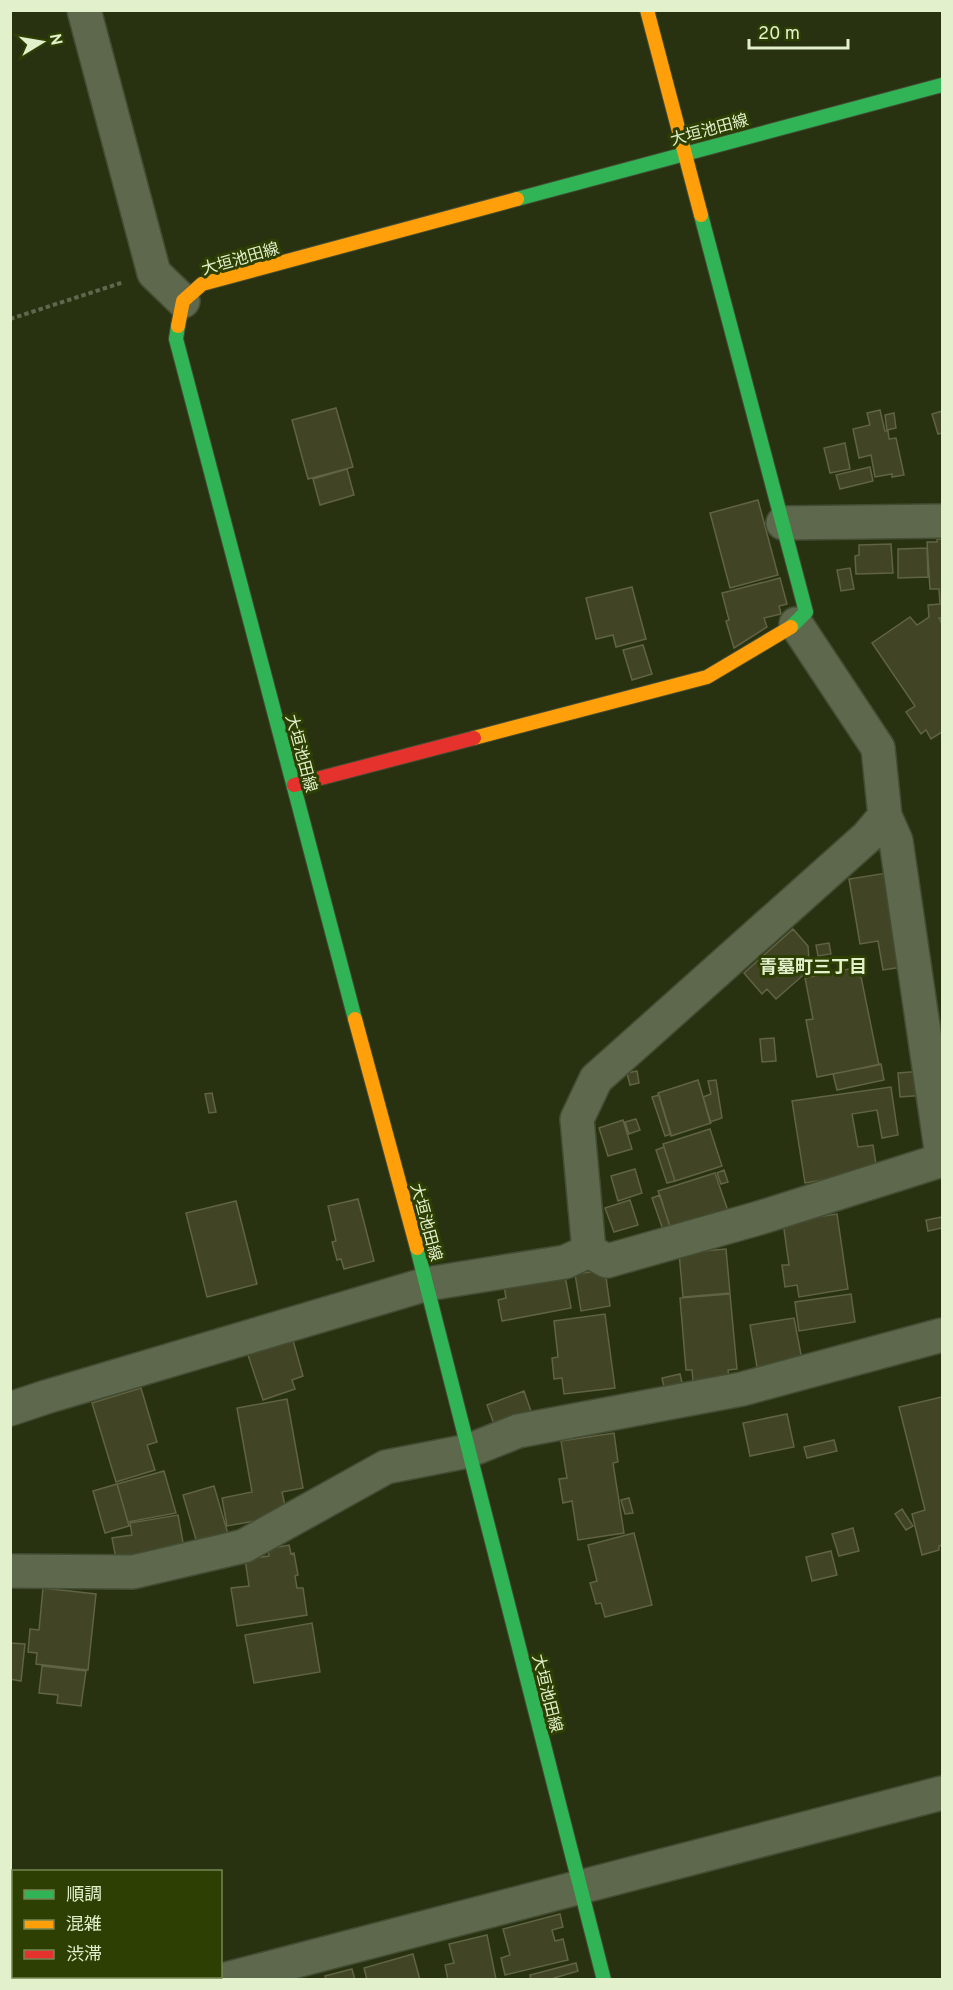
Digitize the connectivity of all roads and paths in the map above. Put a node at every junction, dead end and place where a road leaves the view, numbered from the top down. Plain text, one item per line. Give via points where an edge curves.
1 (84, 10) edge
2 (647, 10) edge
3 (942, 85) edge
4 (686, 153) junction
5 (154, 273) junction
6 (183, 301) junction
7 (10, 319) edge
8 (942, 521) edge
9 (783, 523) junction
10 (796, 624) junction
11 (294, 785) junction
12 (885, 816) junction
13 (942, 1156) edge
14 (942, 1161) edge
15 (589, 1251) junction
16 (427, 1284) junction
17 (942, 1335) edge
18 (10, 1409) edge
19 (468, 1451) junction
20 (10, 1571) edge
21 (942, 1793) edge
22 (580, 1888) junction
23 (304, 1969) edge
24 (223, 1980) edge
25 (604, 1980) edge

1 - 5 street
2 - 4 main road
3 - 4 main road, 大垣池田線
4 - 6 main road, 大垣池田線 via 202,284
4 - 9 main road
5 - 6 street
5 - 7 path
6 - 11 main road, 大垣池田線 via 176,339
8 - 9 street
9 - 10 main road via 806,612
10 - 11 main road via 707,677
10 - 12 street via 878,748
11 - 16 main road, 大垣池田線
12 - 13 street via 896,841
12 - 15 street via 858,845 596,1079 577,1119
14 - 15 street via 607,1261
15 - 16 street via 565,1262
16 - 18 street
16 - 19 main road, 大垣池田線
17 - 19 street via 742,1389 518,1431
19 - 20 street via 386,1467 244,1546 133,1572
19 - 22 main road, 大垣池田線
21 - 22 street
22 - 23 street
22 - 25 main road, 大垣池田線
23 - 24 street

